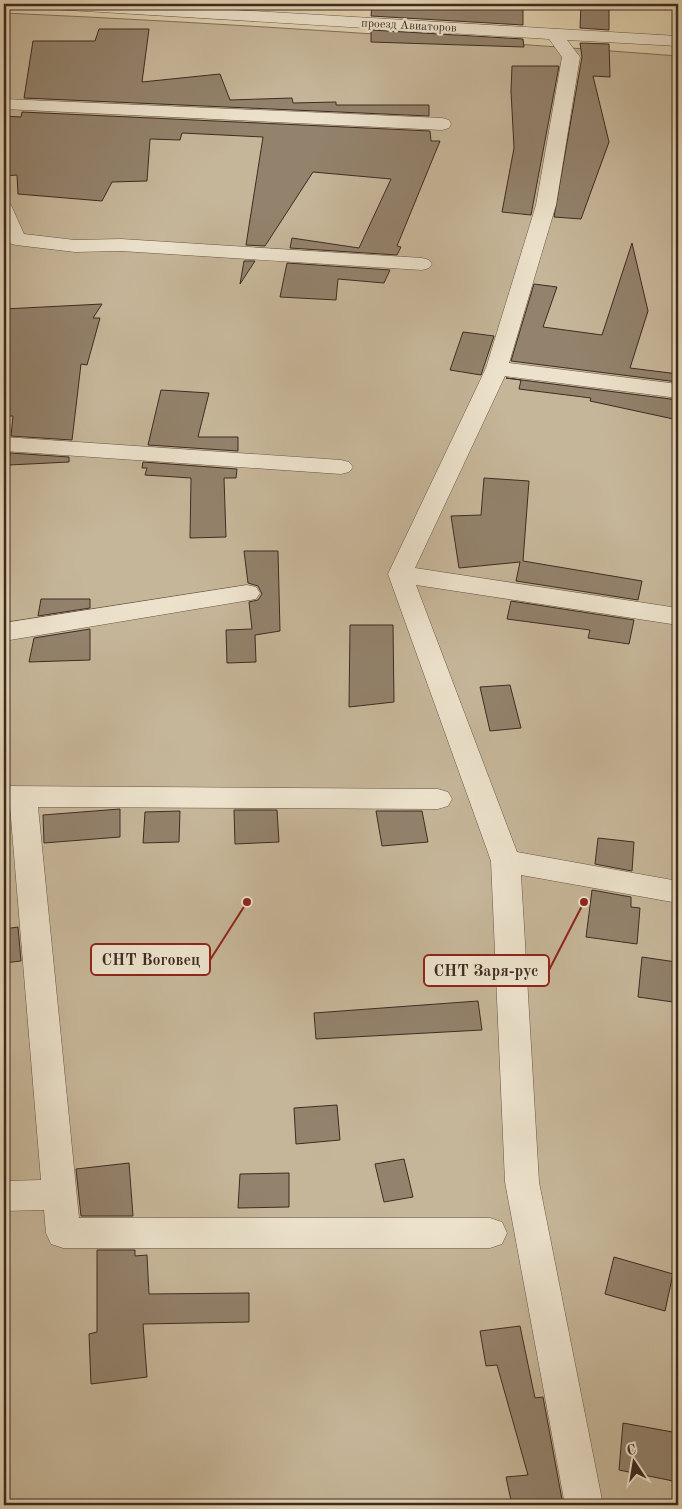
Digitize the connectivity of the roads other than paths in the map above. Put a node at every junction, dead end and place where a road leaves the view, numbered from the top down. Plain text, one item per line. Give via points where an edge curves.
1 (51, 4) edge
2 (554, 34) junction
3 (678, 41) edge
4 (4, 104) edge
5 (442, 124) dead end
6 (4, 209) edge
7 (422, 264) dead end
8 (497, 368) junction
9 (678, 391) edge
10 (4, 444) edge
11 (341, 467) dead end
12 (400, 574) junction
13 (247, 592) dead end
14 (678, 616) edge
15 (4, 632) edge
16 (13, 797) edge
17 (438, 799) dead end
18 (506, 861) junction
19 (678, 892) edge
20 (52, 1195) dead end
21 (4, 1196) edge
22 (490, 1234) dead end
23 (584, 1505) edge

1 - 2 street, проезд Авиаторов
2 - 3 street, проезд Авиаторов
2 - 8 street via 571,56 548,196
4 - 5 street
6 - 7 street via 16,239 74,246 121,245
8 - 9 street
8 - 12 street
10 - 11 street
12 - 14 street
12 - 18 street
13 - 15 street
16 - 17 street
16 - 22 street via 63,1233
18 - 19 street
18 - 23 street via 522,1182
20 - 21 street

